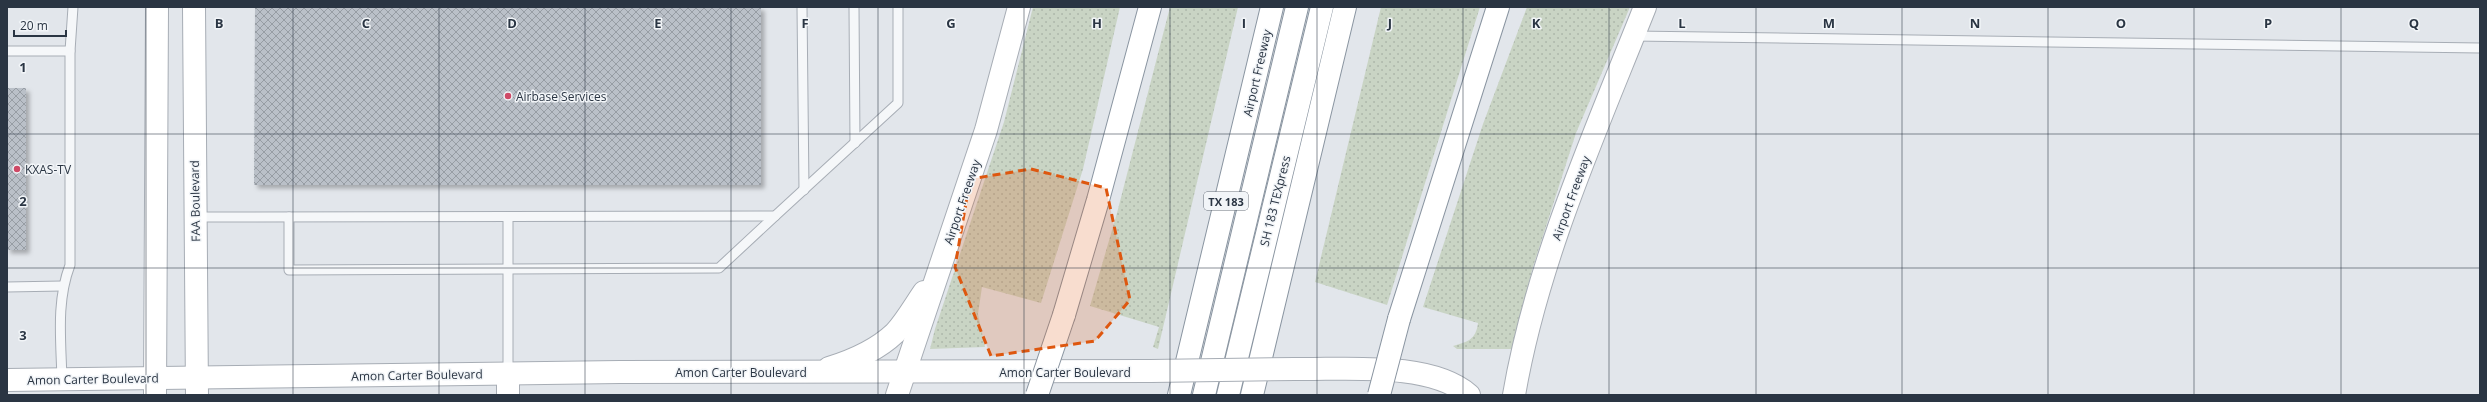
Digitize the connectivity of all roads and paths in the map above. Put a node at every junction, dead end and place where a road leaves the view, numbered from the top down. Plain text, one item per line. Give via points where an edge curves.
1 (73, 7) edge
2 (157, 7) edge
3 (194, 7) edge
4 (802, 7) edge
5 (854, 7) edge
6 (898, 7) edge
7 (1018, 7) edge
8 (1146, 7) edge
9 (1150, 7) edge
10 (1272, 7) edge
11 (1297, 7) edge
12 (1322, 7) edge
13 (1345, 7) edge
14 (1498, 7) edge
15 (1645, 7) edge
16 (1633, 36) junction
17 (2480, 48) edge
18 (7, 51) edge
19 (70, 51) junction
20 (1129, 87) junction
21 (855, 143) junction
22 (804, 190) junction
23 (775, 216) junction
24 (195, 217) junction
25 (289, 217) junction
26 (508, 217) junction
27 (508, 270) junction
28 (938, 273) junction
29 (62, 286) junction
30 (7, 287) edge
31 (804, 372) junction
32 (904, 373) junction
33 (508, 374) junction
34 (7, 380) edge
35 (62, 380) junction
36 (197, 386) edge
37 (155, 387) edge
38 (508, 395) edge
39 (897, 395) edge
40 (1037, 395) edge
41 (1179, 395) edge
42 (1204, 395) edge
43 (1228, 395) edge
44 (1252, 395) edge
45 (1380, 395) edge
46 (1469, 395) edge
47 (1514, 395) edge

1 - 19 lane
2 - 37 main road
3 - 24 main road, FAA Boulevard
4 - 22 lane
5 - 21 lane
6 - 21 lane via 898,104
7 - 28 main road, Airport Freeway via 986,130
8 - 20 main road
9 - 20 main road
10 - 41 main road, Airport Freeway / TX 183
11 - 42 main road, SH 183 TEXpress
12 - 43 main road, SH 183 TEXpress
13 - 44 main road
14 - 45 main road, bridge via 1399,319
15 - 16 main road, Airport Freeway
16 - 17 lane
16 - 47 main road, Airport Freeway via 1568,201 1531,316
18 - 19 lane
19 - 29 lane via 70,265
20 - 40 main road, bridge via 1064,315
21 - 22 lane
22 - 23 lane
23 - 26 lane
23 - 27 lane via 719,268
24 - 25 lane
24 - 36 main road, FAA Boulevard
25 - 26 lane
25 - 27 lane via 289,270
26 - 27 lane
27 - 33 lane
28 - 31 main road via 895,332 873,349 848,362
28 - 32 main road, Airport Freeway
29 - 30 lane
29 - 35 lane
31 - 32 main road, Amon Carter Boulevard
31 - 33 main road, Amon Carter Boulevard
32 - 39 main road, Airport Freeway
32 - 46 main road, Amon Carter Boulevard, bridge via 1295,369 1416,372 1456,385
33 - 36 main road, Amon Carter Boulevard
33 - 38 main road
34 - 35 main road, Amon Carter Boulevard
35 - 37 main road, Amon Carter Boulevard
36 - 37 main road, Amon Carter Boulevard

